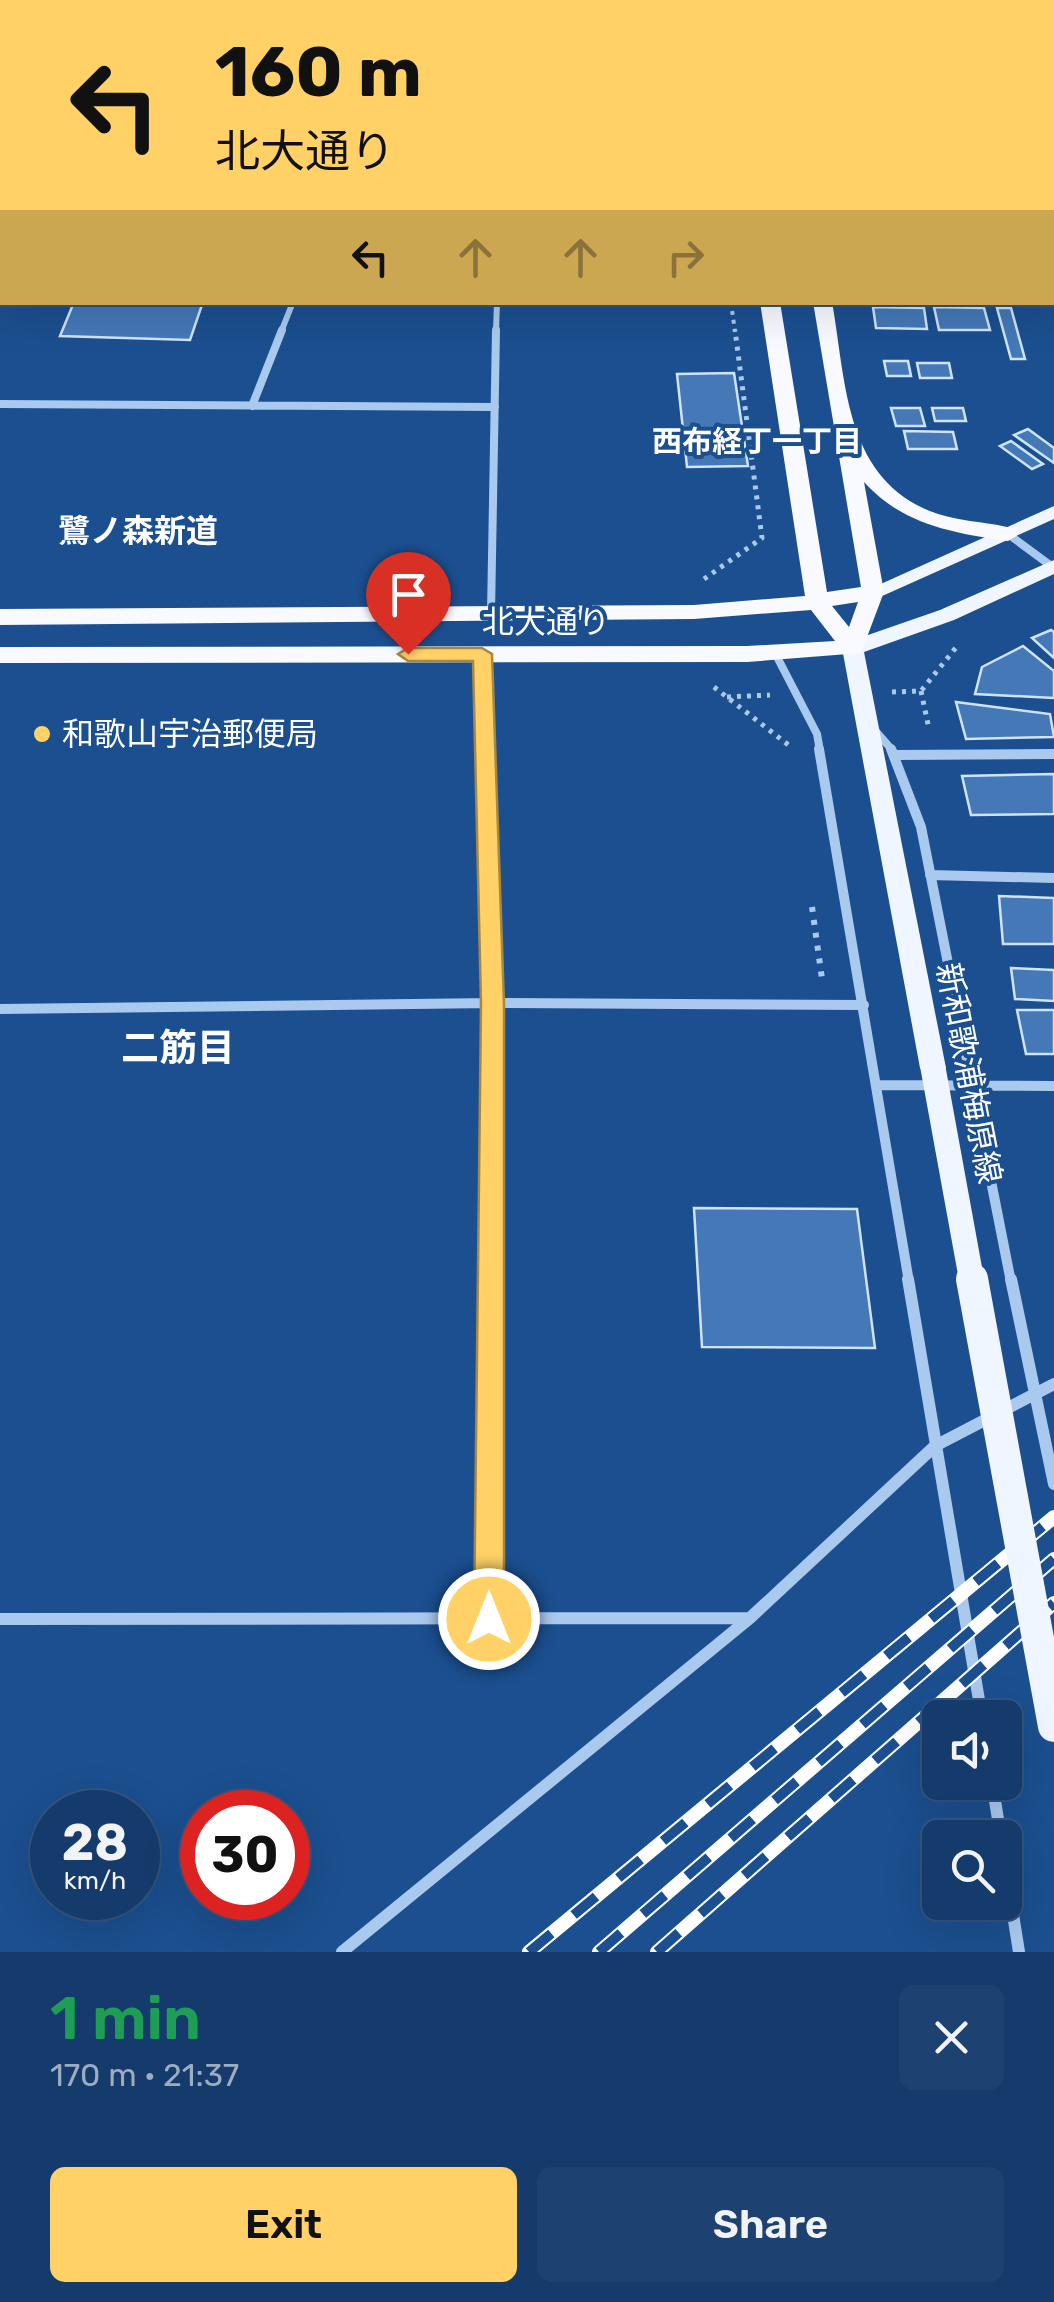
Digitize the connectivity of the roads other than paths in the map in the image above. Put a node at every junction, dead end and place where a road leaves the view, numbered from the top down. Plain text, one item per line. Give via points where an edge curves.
1 (292, 305) edge
2 (496, 305) edge
3 (770, 305) edge
4 (822, 305) edge
5 (0, 404) edge
6 (252, 406) junction
7 (496, 407) junction
8 (844, 438) junction
9 (1054, 512) edge
10 (1008, 534) junction
11 (1053, 567) edge
12 (873, 592) junction
13 (816, 602) junction
14 (491, 614) junction
15 (0, 618) edge
16 (853, 648) junction
17 (774, 653) junction
18 (482, 654) junction
19 (0, 655) edge
20 (866, 719) junction
21 (896, 754) junction
22 (1054, 754) edge
23 (930, 875) junction
24 (1054, 878) edge
25 (492, 1004) junction
26 (864, 1006) junction
27 (0, 1009) edge
28 (969, 1084) junction
29 (876, 1085) junction
30 (1054, 1086) edge
31 (1054, 1384) edge
32 (1034, 1396) junction
33 (935, 1446) junction
34 (1054, 1484) edge
35 (750, 1618) junction
36 (0, 1619) edge
37 (489, 1619) junction
38 (979, 1700) edge
39 (1054, 1726) edge
40 (1014, 1920) edge
41 (342, 1952) edge
42 (1019, 1952) edge

1 - 6 street
2 - 7 street
3 - 13 highway
4 - 8 highway
5 - 6 street
6 - 7 street
7 - 14 street
8 - 10 highway via 887,498 935,519
8 - 12 highway
9 - 10 main road
10 - 11 street
10 - 12 main road
11 - 16 main road
12 - 13 highway, 北大通り
12 - 16 highway
13 - 14 highway, 北大通り via 709,612
13 - 16 highway
14 - 15 highway, 北大通り
16 - 17 highway, 北大通り
16 - 20 main road, 新和歌浦梅原線
17 - 18 highway, 北大通り
17 - 26 street via 817,734
18 - 19 highway, 北大通り
18 - 25 street
20 - 21 street
20 - 39 main road, 新和歌浦梅原線, bridge
21 - 22 street
21 - 23 street
23 - 24 street
23 - 28 street
25 - 26 street
25 - 27 street
25 - 37 street
26 - 29 street
28 - 29 street
28 - 30 street
28 - 32 street
29 - 33 street
31 - 32 street
32 - 33 street
32 - 34 street
33 - 35 street
33 - 38 street
35 - 37 street
35 - 41 street
36 - 37 street
40 - 42 street

